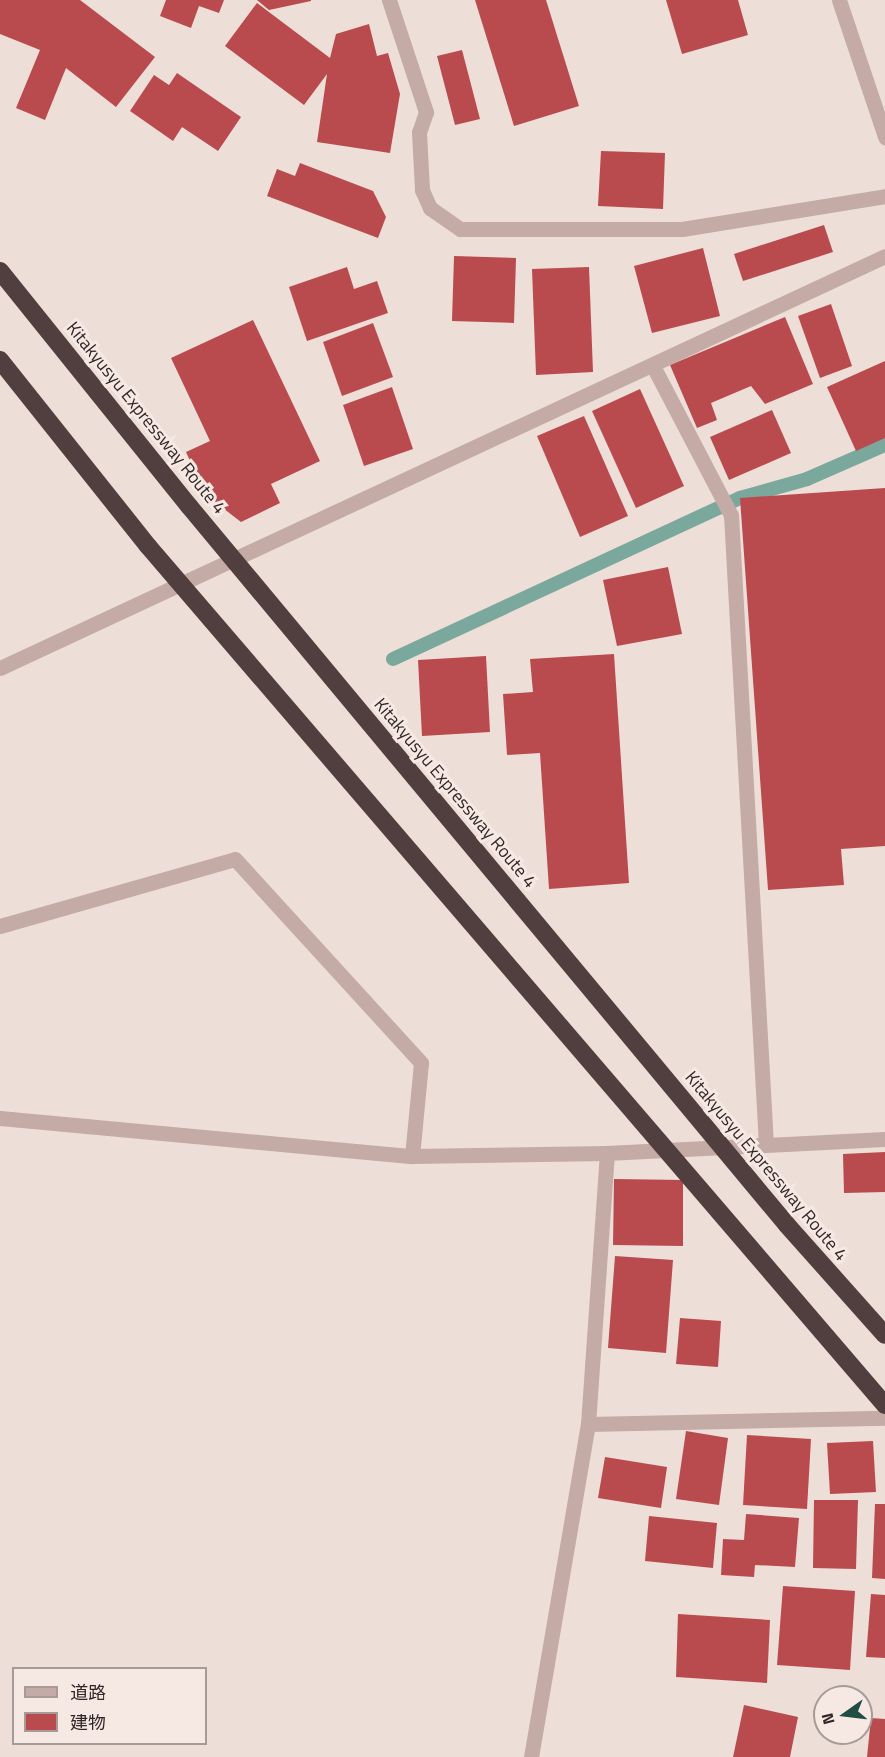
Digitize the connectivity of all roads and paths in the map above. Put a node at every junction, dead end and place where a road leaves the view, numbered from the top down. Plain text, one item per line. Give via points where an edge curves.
1 (389, 0) edge
2 (839, 0) edge
3 (885, 137) edge
4 (885, 196) edge
5 (885, 256) edge
6 (0, 272) edge
7 (0, 360) edge
8 (653, 366) junction
9 (0, 668) edge
10 (0, 926) edge
11 (0, 1118) edge
12 (885, 1139) edge
13 (766, 1144) junction
14 (608, 1153) junction
15 (412, 1156) junction
16 (885, 1335) edge
17 (885, 1405) edge
18 (885, 1418) edge
19 (588, 1424) junction
20 (531, 1757) edge

1 - 4 street via 426,112 419,132 422,190 430,208 460,228 682,229
2 - 3 street
5 - 8 street
6 - 16 highway, Kitakyusyu Expressway Route 4, bridge via 196,515 787,1225
7 - 17 highway, bridge via 148,546
8 - 9 street
8 - 13 street via 731,515
10 - 15 street via 235,859 421,1063
11 - 15 street
12 - 13 street
13 - 14 street
14 - 15 street
14 - 19 street
18 - 19 street
19 - 20 street

